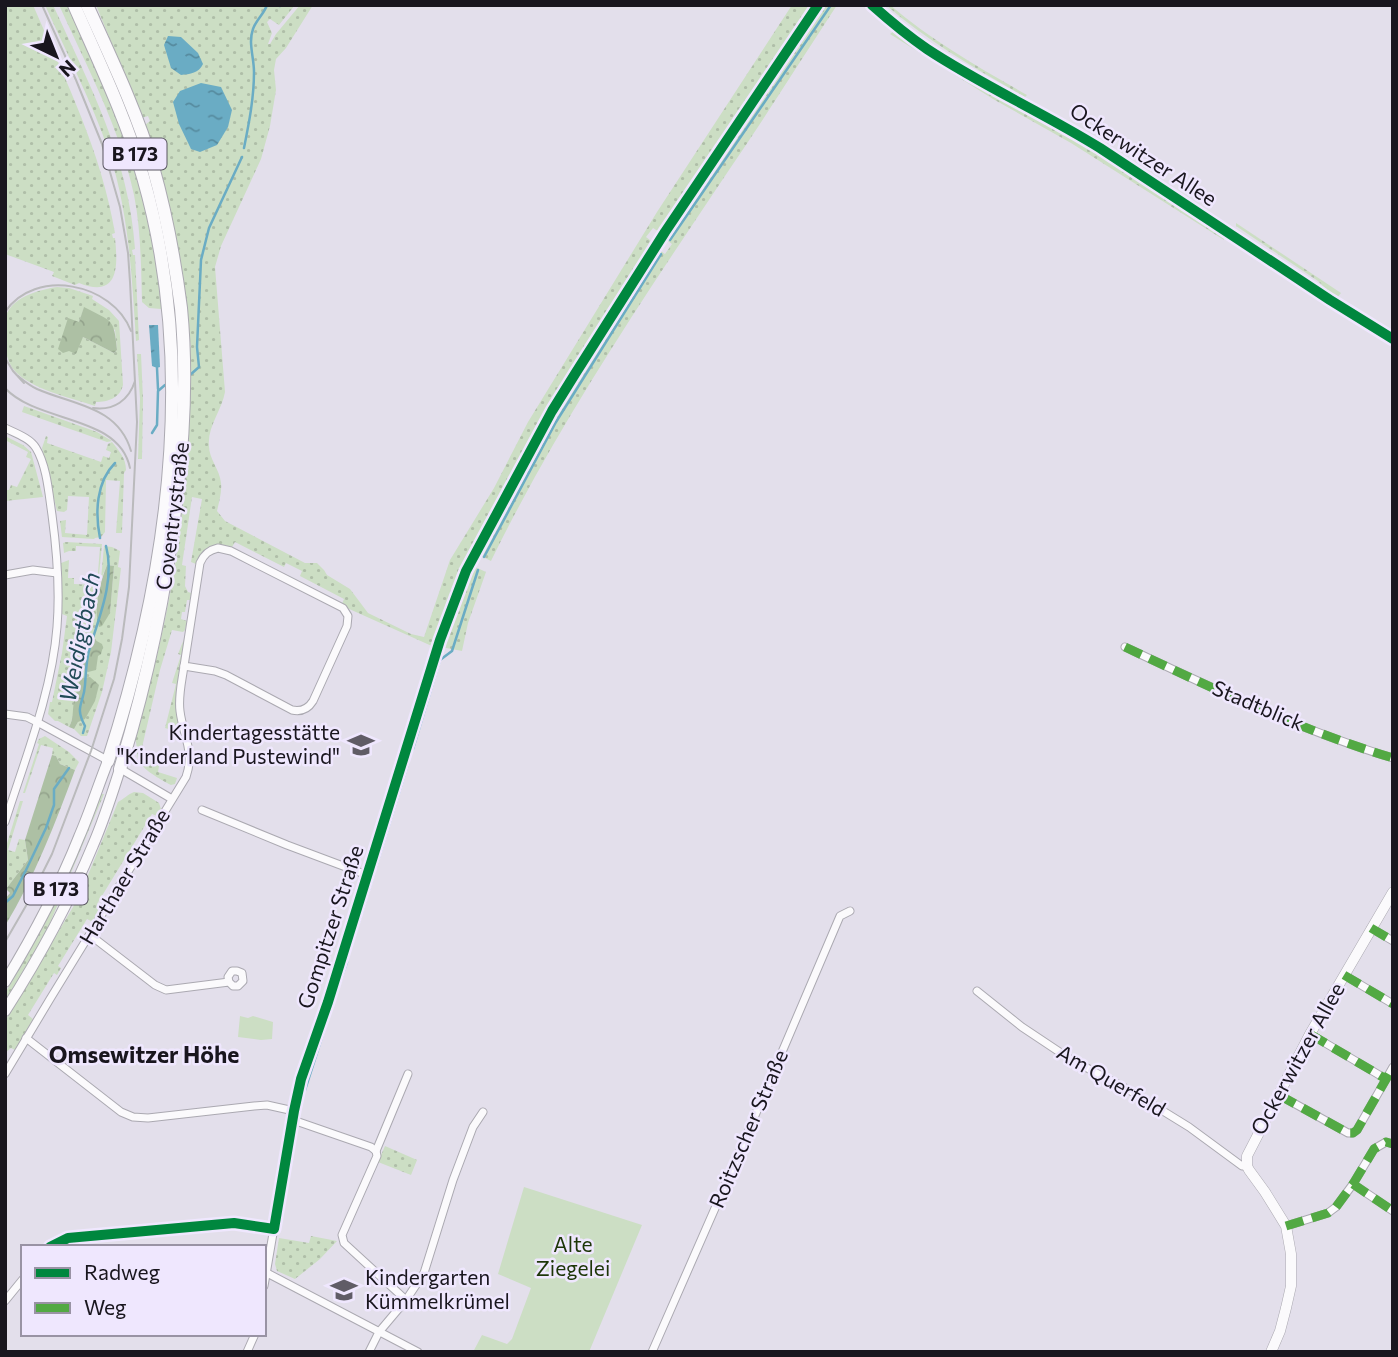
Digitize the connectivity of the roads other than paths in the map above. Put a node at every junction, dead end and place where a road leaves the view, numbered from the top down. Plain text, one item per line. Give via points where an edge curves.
1 (74, 5) edge
2 (87, 5) edge
3 (873, 5) edge
4 (1393, 340) edge
5 (5, 428) edge
6 (57, 573) junction
7 (5, 575) edge
8 (440, 640) dead end
9 (1125, 647) dead end
10 (184, 666) junction
11 (5, 714) edge
12 (37, 722) junction
13 (1393, 758) edge
14 (108, 761) junction
15 (121, 769) junction
16 (172, 799) junction
17 (202, 810) dead end
18 (5, 821) edge
19 (367, 875) junction
20 (1393, 892) edge
21 (850, 911) dead end
22 (1371, 928) junction
23 (90, 935) junction
24 (1393, 941) edge
25 (1344, 975) junction
26 (5, 982) edge
27 (229, 982) dead end
28 (977, 991) dead end
29 (1393, 1004) edge
30 (5, 1011) edge
31 (1310, 1034) junction
32 (26, 1038) junction
33 (1393, 1067) edge
34 (5, 1074) edge
35 (408, 1074) dead end
36 (1386, 1079) junction
37 (1279, 1095) junction
38 (294, 1111) junction
39 (483, 1112) dead end
40 (293, 1120) junction
41 (1393, 1144) edge
42 (376, 1151) junction
43 (1247, 1166) junction
44 (1353, 1184) junction
45 (1393, 1211) edge
46 (1286, 1226) junction
47 (274, 1229) junction
48 (54, 1245) edge
49 (267, 1273) junction
50 (266, 1277) edge
51 (21, 1281) edge
52 (5, 1300) edge
53 (406, 1300) junction
54 (379, 1332) junction
55 (254, 1336) edge
56 (247, 1352) edge
57 (369, 1352) edge
58 (418, 1352) edge
59 (652, 1352) edge
60 (1271, 1352) edge

1 - 14 highway, Coventrystraße / B 173 via 143,177 161,255 172,375 167,472 153,581
2 - 15 highway, Coventrystraße / B 173 via 152,166 181,310 183,431 175,518 156,636
3 - 4 street, Ockerwitzer Allee via 933,53 1100,148
5 - 6 street via 30,442 41,462 49,492
6 - 7 street via 33,570
6 - 12 street via 57,626
8 - 19 street, Gompitzer Straße
9 - 13 street, Stadtblick via 1226,694
10 - 10 street, Harthaer Straße via 200,563 210,550 231,551 343,608 348,616 313,701 303,710 292,709 215,671
10 - 16 street, Harthaer Straße via 179,697 190,766
11 - 12 street
12 - 14 street
12 - 18 street
14 - 15 street
14 - 26 main road, Coventrystraße / B 173 via 58,885
15 - 16 street
15 - 30 main road, Coventrystraße / B 173 via 69,897
16 - 23 street, Harthaer Straße
17 - 19 street
19 - 38 street, Gompitzer Straße
20 - 22 street, Ockerwitzer Allee
21 - 59 street, Roitzscher Straße via 840,916
22 - 24 street
22 - 25 street, Ockerwitzer Allee
23 - 27 street via 159,988
23 - 32 street, Harthaer Straße
25 - 29 street
25 - 31 street, Ockerwitzer Allee
28 - 43 street, Am Querfeld via 1070,1059 1129,1090
31 - 36 street
31 - 37 street, Ockerwitzer Allee
32 - 34 street, Harthaer Straße
32 - 38 street via 133,1117 267,1105
33 - 36 street
35 - 42 street
36 - 37 street via 1353,1133
37 - 43 street, Ockerwitzer Allee via 1250,1148
38 - 40 street, Gompitzer Straße
39 - 53 street via 473,1126 424,1273
40 - 42 street
40 - 47 street, Gompitzer Straße
41 - 44 street via 1386,1142 1374,1149
42 - 53 street via 342,1236 344,1243
43 - 46 street
44 - 45 street
44 - 46 street via 1328,1213
46 - 60 street via 1291,1286
47 - 48 street via 234,1223 68,1238
47 - 49 street, Gompitzer Straße
49 - 50 street, Gompitzer Straße
49 - 54 street
51 - 52 street
53 - 54 street
54 - 57 street
54 - 58 street
55 - 56 street

